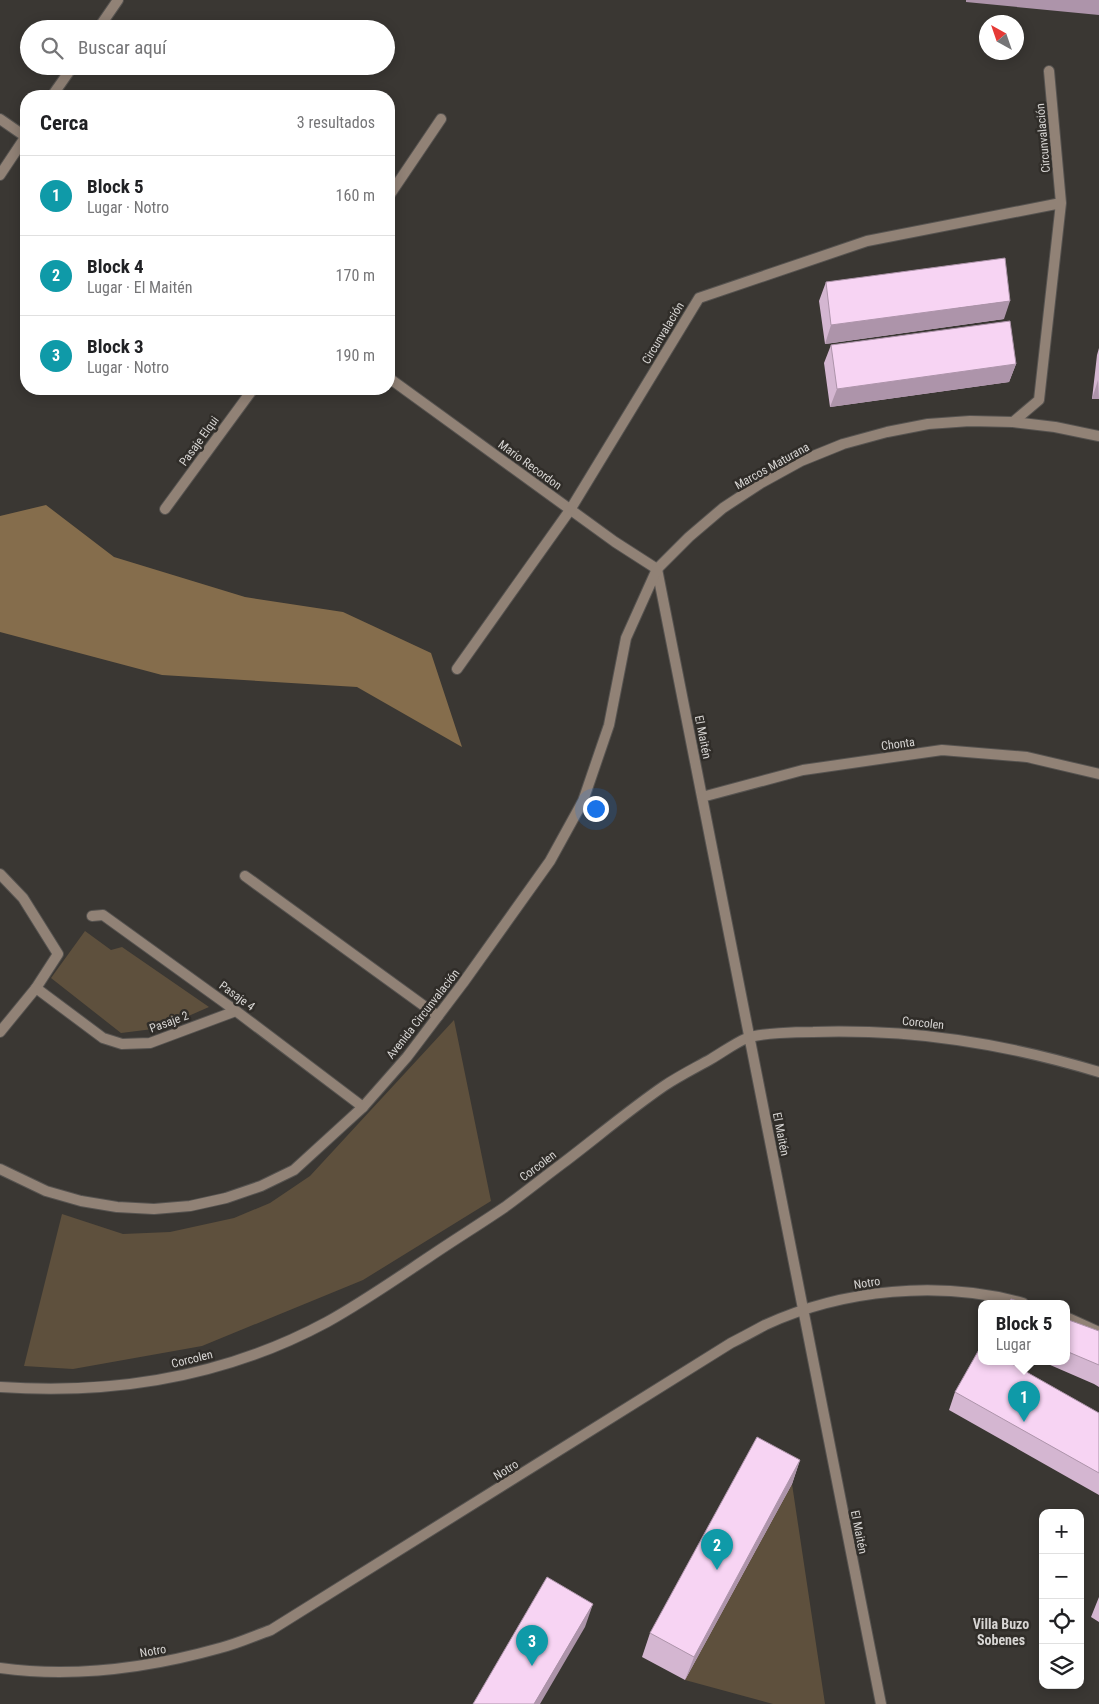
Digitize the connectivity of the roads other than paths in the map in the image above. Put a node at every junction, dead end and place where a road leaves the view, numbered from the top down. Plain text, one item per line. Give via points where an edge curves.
1 (118, 0) edge
2 (104, 20) edge
3 (1049, 71) dead end
4 (66, 75) edge
5 (56, 90) edge
6 (0, 119) edge
7 (441, 120) dead end
8 (20, 132) edge
9 (20, 145) edge
10 (0, 175) edge
11 (395, 187) edge
12 (1061, 203) junction
13 (395, 382) edge
14 (250, 395) edge
15 (1013, 422) junction
16 (1099, 436) edge
17 (165, 509) dead end
18 (570, 510) junction
19 (657, 569) junction
20 (457, 668) dead end
21 (1099, 774) edge
22 (702, 797) junction
23 (0, 874) edge
24 (245, 876) dead end
25 (92, 916) dead end
26 (36, 988) junction
27 (236, 1011) junction
28 (438, 1016) junction
29 (0, 1032) edge
30 (749, 1037) junction
31 (1099, 1072) edge
32 (363, 1107) junction
33 (0, 1169) edge
34 (1012, 1300) edge
35 (803, 1311) junction
36 (1070, 1320) edge
37 (1099, 1332) edge
38 (0, 1387) edge
39 (0, 1668) edge
40 (881, 1704) edge

1 - 2 street
3 - 12 street, Circunvalación
4 - 5 street
6 - 8 street
7 - 11 street
9 - 10 street
12 - 15 street, Circunvalación via 1040,400
12 - 18 street, Circunvalación via 868,241 699,298
13 - 18 street, Mario Recordon
14 - 17 street, Pasaje Elqui
15 - 16 street, Marcos Maturana via 1055,426
15 - 19 street, Marcos Maturana via 970,421 887,432 843,444 801,461 724,508
18 - 19 street, Mario Recordon
18 - 20 street, Circunvalación
19 - 22 street, El Maitén
19 - 28 street, Avenida Circunvalación via 626,638 609,725 583,801 550,861
21 - 22 street, Chonta via 1027,757 942,750 804,770
22 - 30 street, El Maitén
23 - 26 street via 23,898 58,954
24 - 28 street
25 - 27 street, Pasaje 4 via 103,915
26 - 27 street, Pasaje 2 via 103,1038 122,1044 150,1043
26 - 29 street
27 - 32 street, Pasaje 4
28 - 32 street, Avenida Circunvalación
30 - 31 street, Corcolen via 846,1031 944,1037 1000,1046
30 - 35 street, El Maitén
30 - 38 street, Corcolen via 664,1086 504,1208 368,1297 283,1343 238,1360 142,1383 92,1389
32 - 33 street, Avenida Circunvalación via 294,1170 261,1186 190,1206 154,1209 81,1201 46,1191
34 - 35 street, Notro via 926,1290 843,1300
35 - 39 street, Notro via 731,1343 271,1630 222,1648 119,1669 67,1672
35 - 40 street, El Maitén
36 - 37 street

